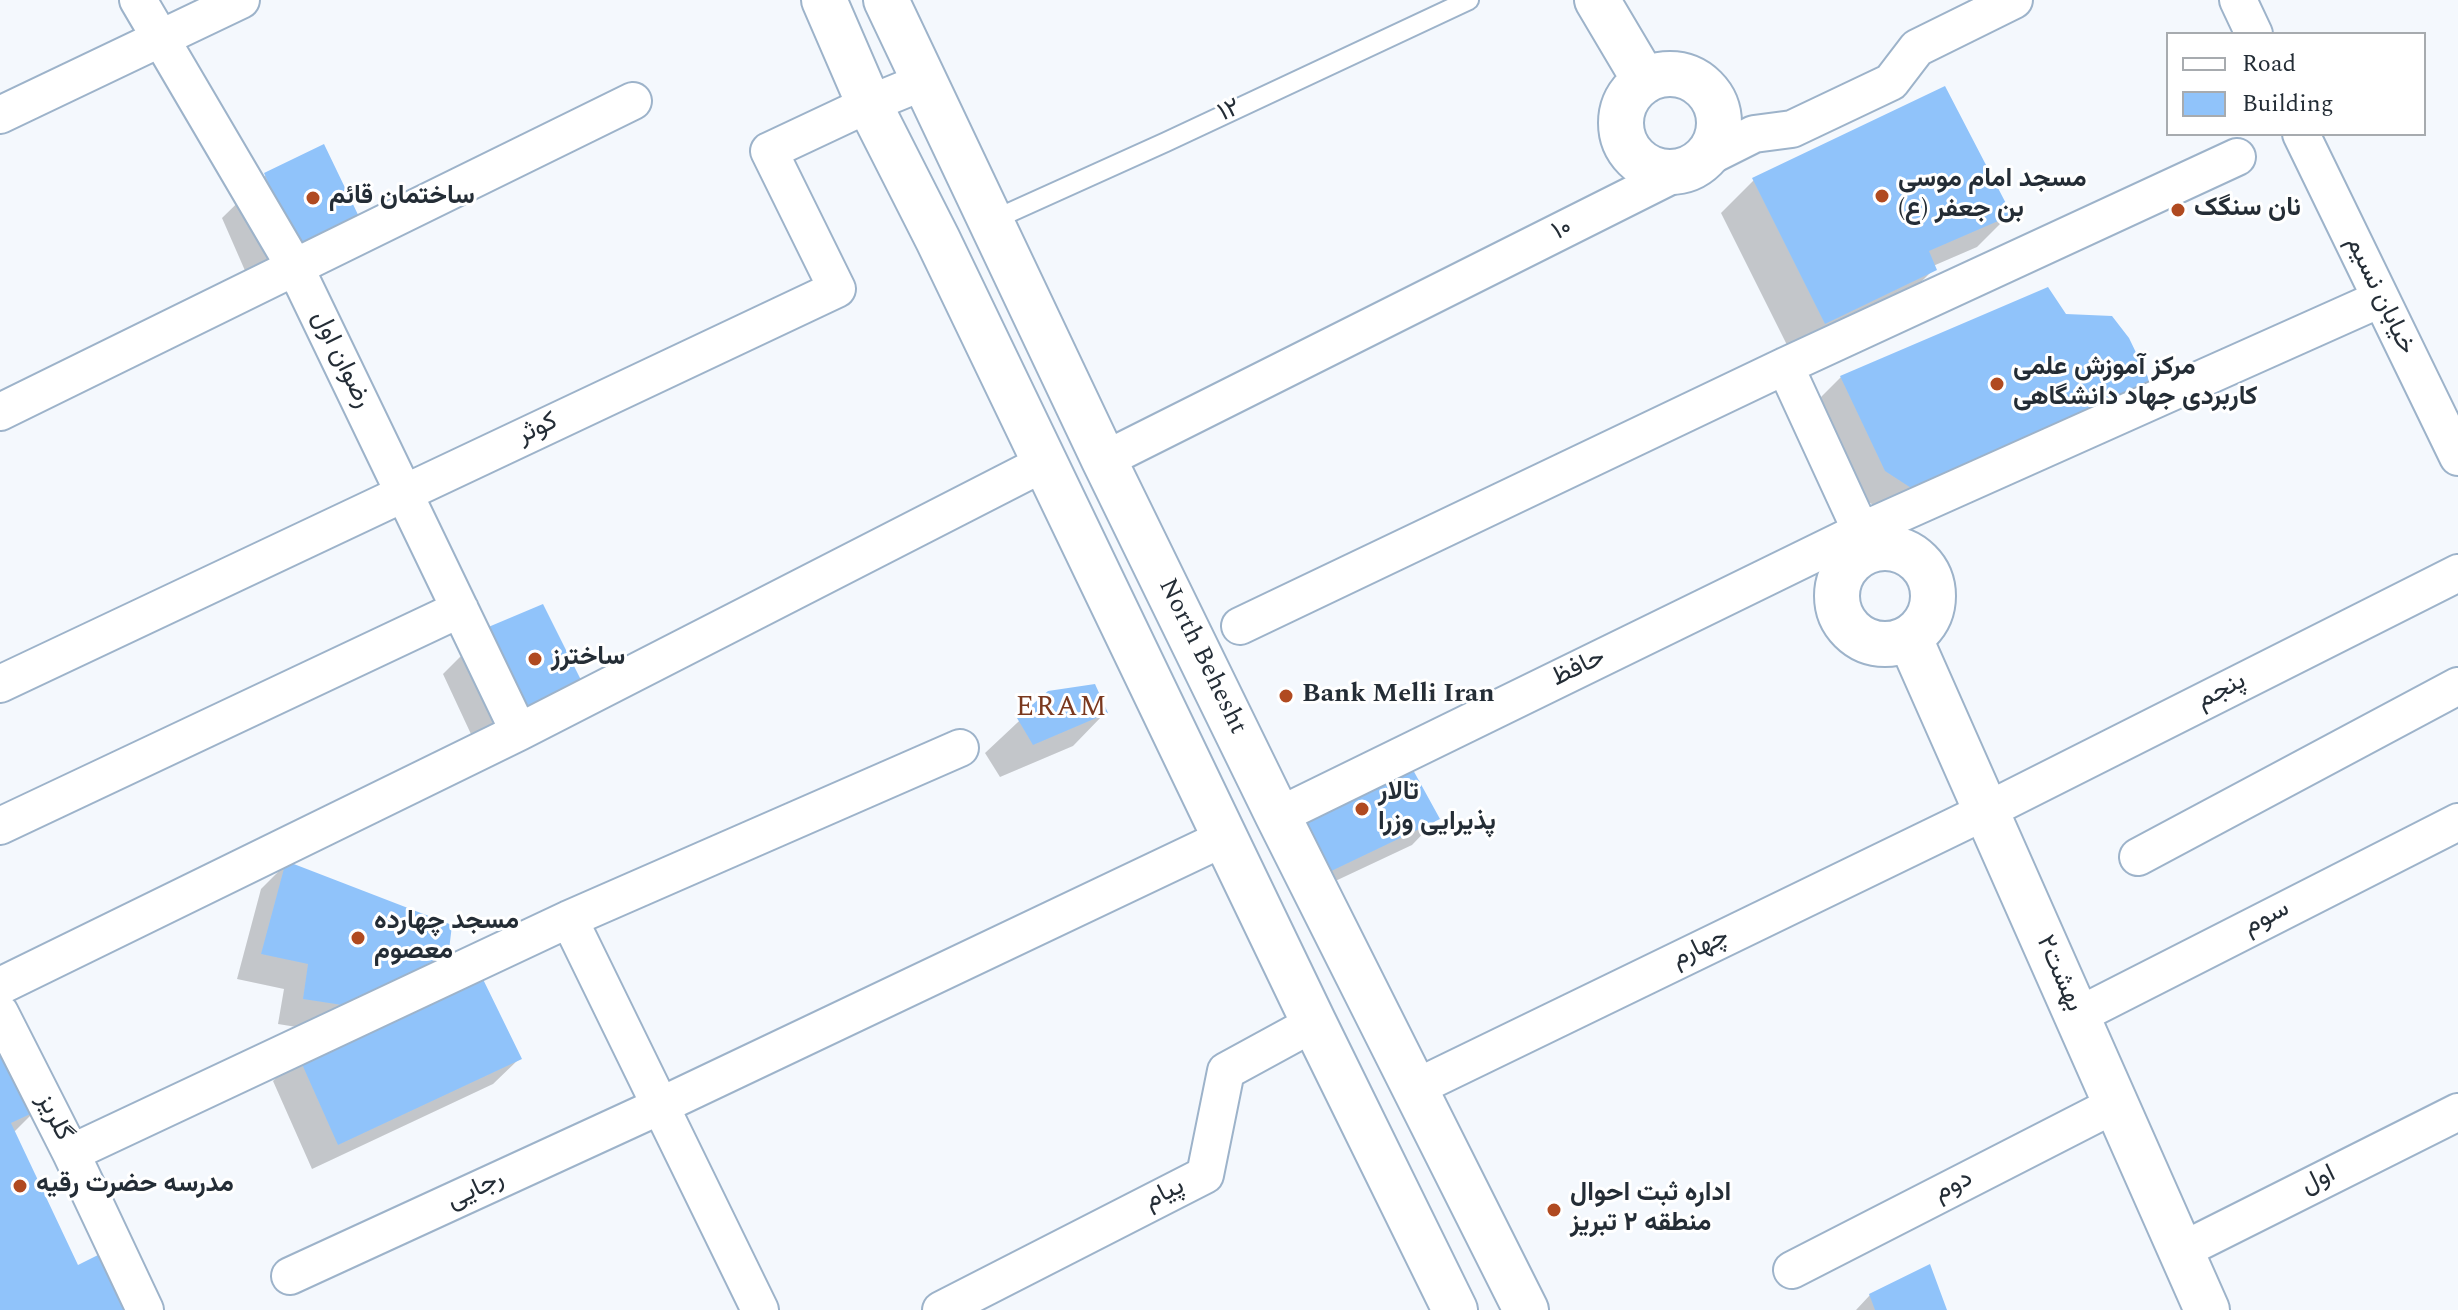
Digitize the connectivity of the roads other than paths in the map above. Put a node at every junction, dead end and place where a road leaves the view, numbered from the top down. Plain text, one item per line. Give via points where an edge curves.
1 (138, 0) edge
2 (241, 0) edge
3 (824, 0) edge
4 (886, 0) edge
5 (1469, 0) edge
6 (1597, 0) edge
7 (2014, 0) edge
8 (2238, 0) edge
9 (2253, 32) edge
10 (160, 41) junction
11 (925, 81) junction
12 (1645, 81) junction
13 (633, 101) dead end
14 (869, 104) junction
15 (0, 115) edge
16 (2302, 136) edge
17 (2237, 157) dead end
18 (1694, 166) junction
19 (991, 221) junction
20 (296, 269) junction
21 (2380, 299) junction
22 (1785, 366) junction
23 (0, 412) edge
24 (2458, 457) edge
25 (1104, 460) junction
26 (1044, 463) junction
27 (404, 493) junction
28 (1866, 541) junction
29 (2458, 573) edge
30 (460, 609) junction
31 (1240, 626) dead end
32 (1910, 639) junction
33 (0, 684) edge
34 (2458, 686) edge
35 (519, 732) junction
36 (960, 748) dead end
37 (1986, 811) junction
38 (1278, 816) junction
39 (2458, 822) edge
40 (0, 826) edge
41 (1226, 837) junction
42 (2138, 857) dead end
43 (569, 919) junction
44 (0, 986) edge
45 (0, 1013) edge
46 (2077, 1016) junction
47 (1314, 1023) junction
48 (1415, 1088) junction
49 (2116, 1104) junction
50 (662, 1105) junction
51 (2458, 1112) edge
52 (71, 1153) junction
53 (2181, 1251) junction
54 (1792, 1270) dead end
55 (290, 1276) dead end
56 (145, 1310) edge
57 (760, 1310) edge
58 (941, 1310) edge
59 (1455, 1310) edge
60 (1526, 1310) edge
61 (2207, 1310) edge

1 - 10 street, رضوان اول
2 - 10 street
3 - 14 main road
4 - 11 main road, North Behesht
5 - 19 lane, ۱۲
6 - 12 main road
7 - 18 street, ۱۰ via 1917,48 1891,82 1792,129 1754,134
8 - 9 street
10 - 15 street
10 - 20 street, رضوان اول
11 - 14 street
11 - 19 main road, North Behesht
12 - 18 main road via 1625,103 1621,134 1627,147 1650,168 1665,172
12 - 18 main road via 1679,75 1694,81 1716,106 1716,140
13 - 20 street
14 - 26 main road
14 - 27 street, کوثر via 769,151 837,289
16 - 21 street, خیابان نسیم
17 - 22 street
18 - 25 street, ۱۰
19 - 25 main road, North Behesht
20 - 23 street
20 - 27 street, رضوان اول
21 - 24 street, خیابان نسیم
21 - 28 street, حافظ
22 - 28 street
22 - 31 street
25 - 38 main road, North Behesht
26 - 35 street
26 - 41 main road
27 - 30 street, رضوان اول
27 - 33 street, کوثر
28 - 32 main road via 1910,554 1928,571 1934,596 1928,620
28 - 32 main road via 1843,571 1836,596 1843,620 1861,639 1885,645
28 - 38 street, حافظ
29 - 37 street, پنجم
30 - 35 street, رضوان اول
30 - 40 street
32 - 37 main road, بهشت۲
34 - 42 street
35 - 44 street
36 - 43 street
37 - 46 main road, بهشت۲
37 - 48 street, چهارم
38 - 48 main road, North Behesht
39 - 46 street, سوم
41 - 47 main road
41 - 50 street, رجایی
43 - 50 street
43 - 52 street
45 - 52 street, گلریز
46 - 49 main road, بهشت۲
47 - 58 street, پیام via 1226,1071 1205,1175
47 - 59 main road
48 - 60 main road, North Behesht
49 - 53 main road, بهشت۲
49 - 54 street, دوم
50 - 55 street, رجایی
50 - 57 street
51 - 53 street, اول
52 - 56 street, گلریز
53 - 61 main road, بهشت۲

